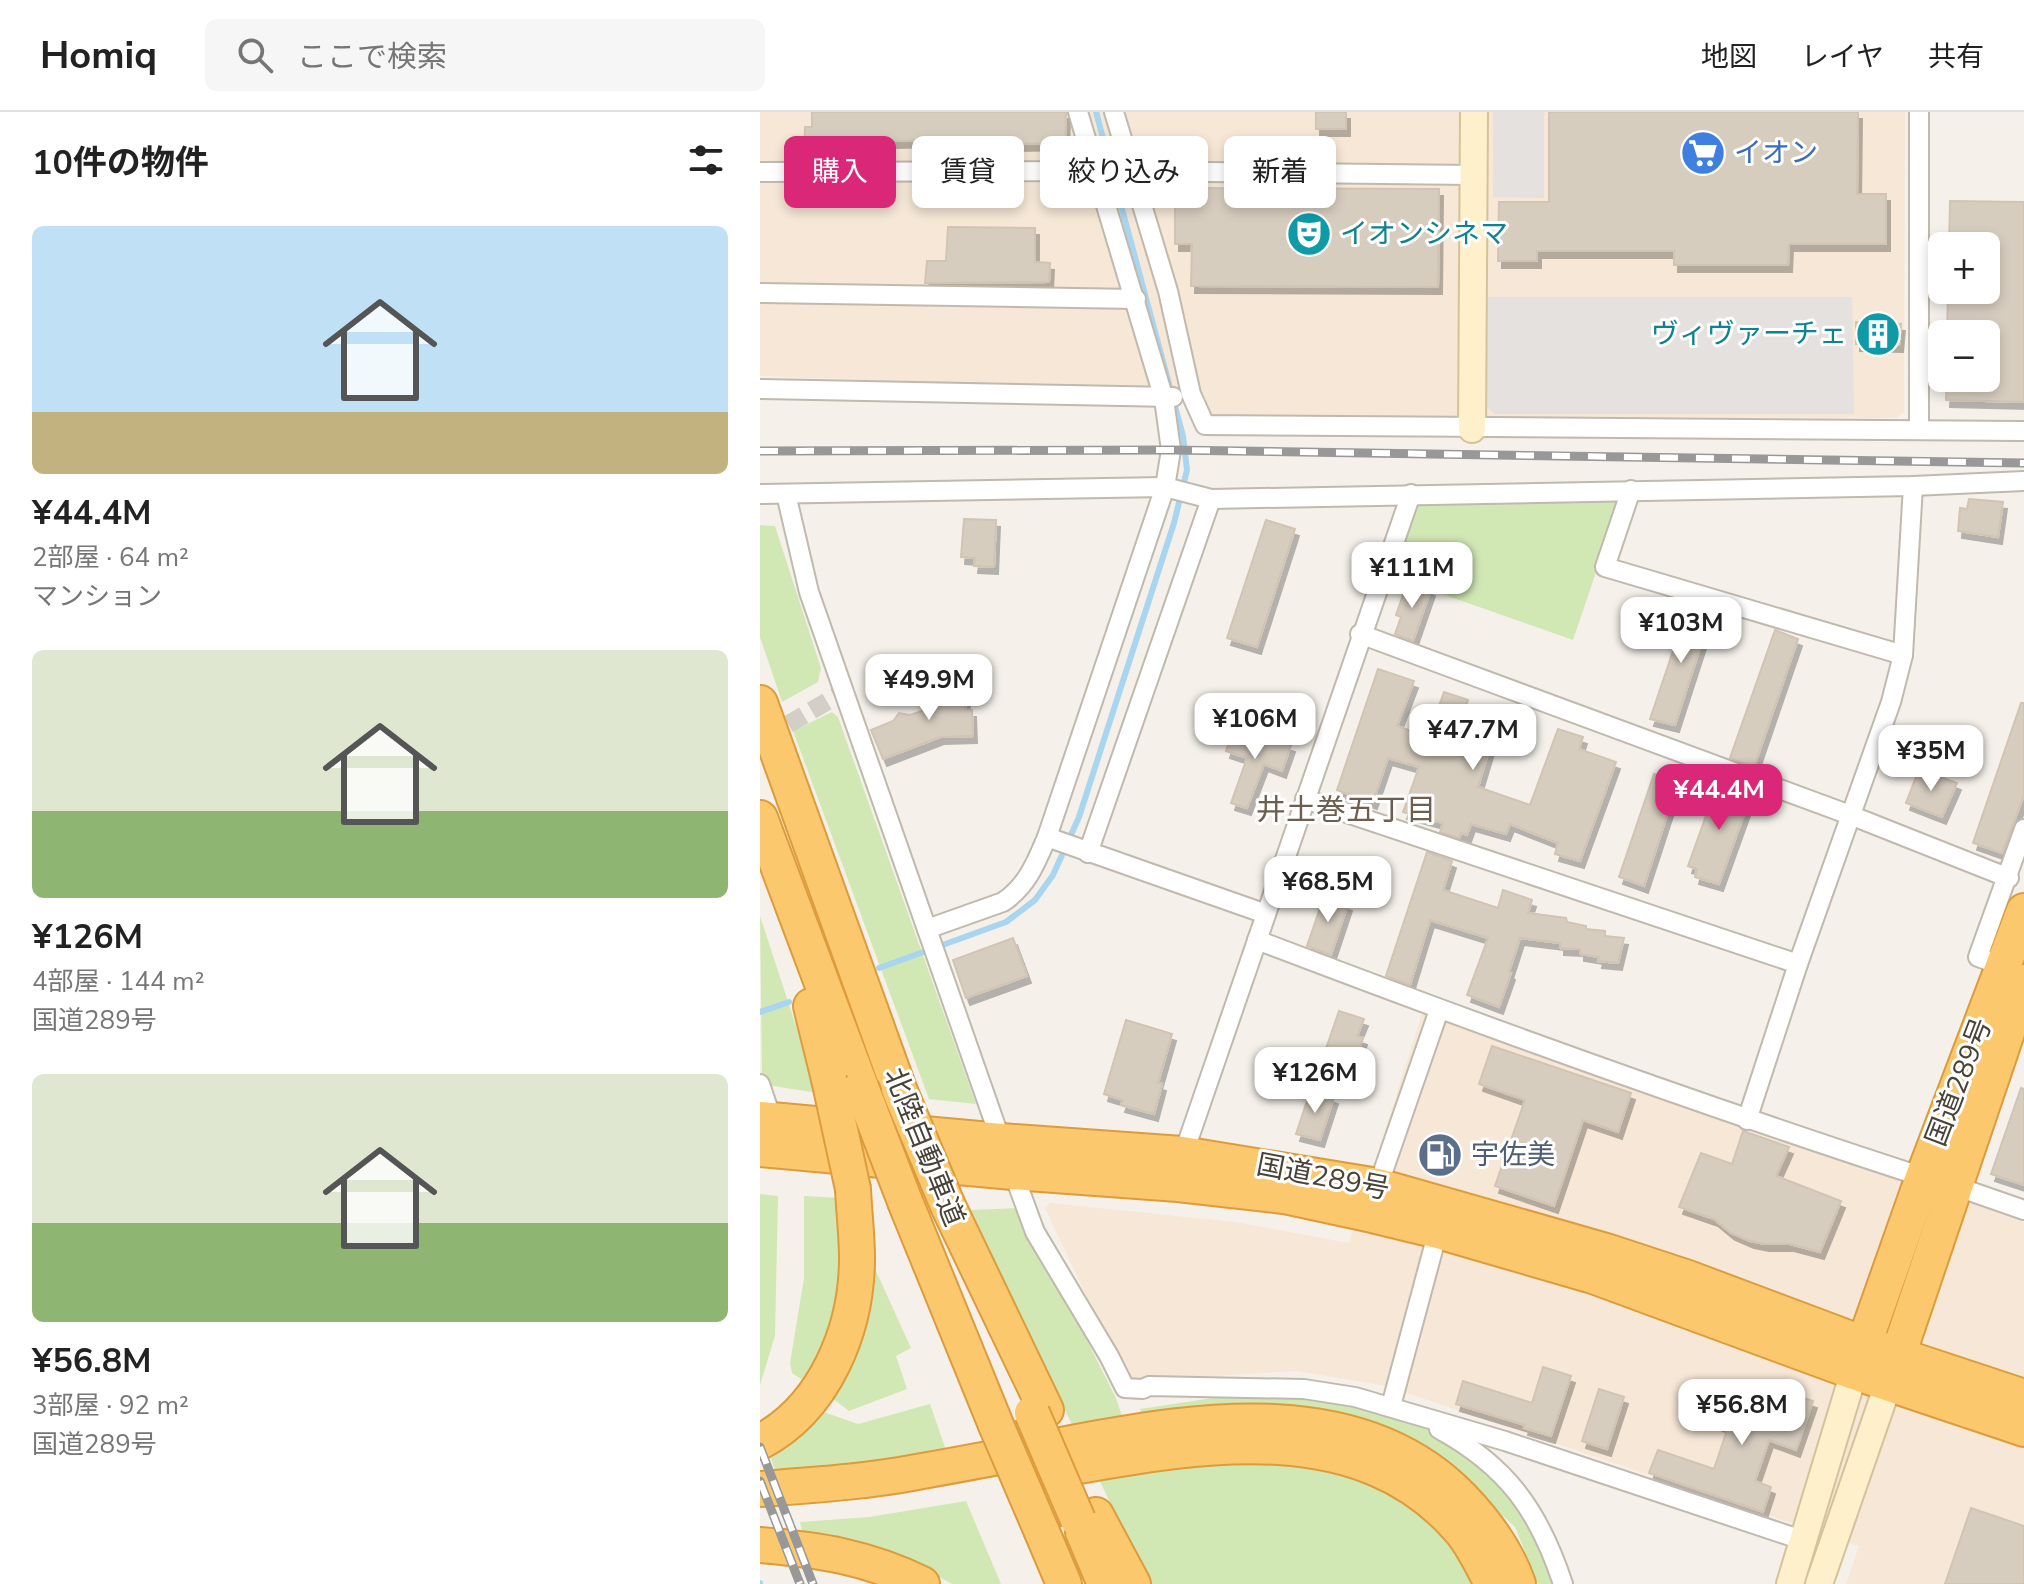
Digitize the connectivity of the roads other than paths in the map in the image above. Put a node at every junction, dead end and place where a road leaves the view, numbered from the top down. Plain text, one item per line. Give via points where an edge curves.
1 (1078, 112) edge
2 (1114, 112) edge
3 (1474, 112) edge
4 (1919, 112) edge
5 (1092, 136) edge
6 (1114, 136) edge
7 (760, 172) edge
8 (1040, 172) edge
9 (1208, 173) edge
10 (1473, 175) junction
11 (1120, 208) edge
12 (1130, 208) edge
13 (760, 293) edge
14 (1136, 299) junction
15 (760, 389) edge
16 (1191, 394) junction
17 (1164, 399) junction
18 (1472, 429) junction
19 (1919, 429) junction
20 (2024, 431) edge
21 (2024, 481) edge
22 (1913, 486) junction
23 (1170, 488) junction
24 (1631, 490) junction
25 (760, 494) edge
26 (786, 494) junction
27 (1411, 494) junction
28 (1207, 498) junction
29 (1360, 634) junction
30 (1903, 655) junction
31 (760, 703) edge
32 (1305, 799) junction
33 (1850, 815) junction
34 (760, 818) edge
35 (2024, 829) edge
36 (1052, 840) junction
37 (760, 846) edge
38 (1083, 852) junction
39 (2009, 878) junction
40 (2024, 911) edge
41 (1266, 914) junction
42 (929, 935) junction
43 (1257, 940) junction
44 (1798, 964) junction
45 (2014, 974) edge
46 (1439, 1010) junction
47 (845, 1083) junction
48 (760, 1084) edge
49 (1747, 1120) junction
50 (764, 1129) edge
51 (1007, 1157) junction
52 (1180, 1169) junction
53 (1923, 1177) junction
54 (1378, 1186) junction
55 (1955, 1186) junction
56 (2024, 1210) edge
57 (1438, 1231) junction
58 (1859, 1358) junction
59 (1893, 1368) junction
60 (2024, 1397) edge
61 (1400, 1409) junction
62 (2024, 1429) edge
63 (760, 1442) edge
64 (760, 1489) edge
65 (760, 1510) edge
66 (1087, 1518) junction
67 (1805, 1541) junction
68 (760, 1545) edge
69 (922, 1584) edge
70 (1064, 1584) edge
71 (1105, 1584) edge
72 (1133, 1584) edge
73 (1492, 1584) edge
74 (1518, 1584) edge
75 (1563, 1584) edge
76 (1790, 1584) edge
77 (1819, 1584) edge

1 - 5 street
2 - 6 street
3 - 10 street
4 - 19 street
7 - 8 street
9 - 10 street
10 - 18 street
11 - 14 street
12 - 16 street via 1168,291
13 - 14 street
14 - 17 street
15 - 17 street
16 - 17 street
16 - 18 street via 1205,425
17 - 23 street
18 - 19 street
19 - 20 street
21 - 22 street
22 - 24 street
22 - 30 street
23 - 26 street
23 - 28 street
23 - 36 street
24 - 27 street
24 - 30 street via 1605,567
25 - 26 street
26 - 42 street via 841,694
27 - 28 street
27 - 29 street
28 - 38 street
29 - 32 street
29 - 33 street
30 - 33 street
31 - 66 highway, 北陸自動車道, bridge via 899,1089
32 - 41 street
32 - 44 street
33 - 39 street
33 - 44 street
34 - 47 highway, 北陸自動車道
35 - 39 street
36 - 38 street
36 - 42 street via 1014,895
37 - 47 highway
38 - 41 street
39 - 45 street via 1978,957
40 - 45 highway, 国道289号
41 - 43 street
42 - 51 street
43 - 46 street
43 - 52 street
44 - 49 street
45 - 53 highway, 国道289号
45 - 55 highway, 国道289号
46 - 49 street
46 - 54 street
47 - 63 highway, bridge via 857,1259 854,1302 832,1368 792,1419
47 - 70 highway, 北陸自動車道, bridge via 906,1204
48 - 50 street
49 - 53 street
50 - 51 highway, 国道289号
51 - 52 highway, 国道289号
51 - 61 street via 1035,1232 1125,1388 1304,1389
52 - 54 highway, 国道289号
52 - 57 highway, 国道289号
53 - 58 highway, 国道289号
54 - 58 highway, 国道289号 via 1688,1278
55 - 56 street
55 - 59 highway, 国道289号
57 - 58 highway, 国道289号
57 - 61 street
58 - 59 highway, 国道289号
58 - 67 street
59 - 60 highway, 国道289号
59 - 62 highway, 国道289号
59 - 77 street
61 - 67 street
61 - 75 street via 1456,1438 1516,1488 1540,1524
64 - 74 highway via 913,1473 1129,1432 1245,1421 1296,1423 1388,1446 1423,1465 1477,1514
65 - 73 highway via 861,1501 1213,1447 1304,1448 1342,1456 1411,1487 1461,1532
66 - 71 highway
66 - 72 highway
67 - 76 street
68 - 69 highway via 825,1551

